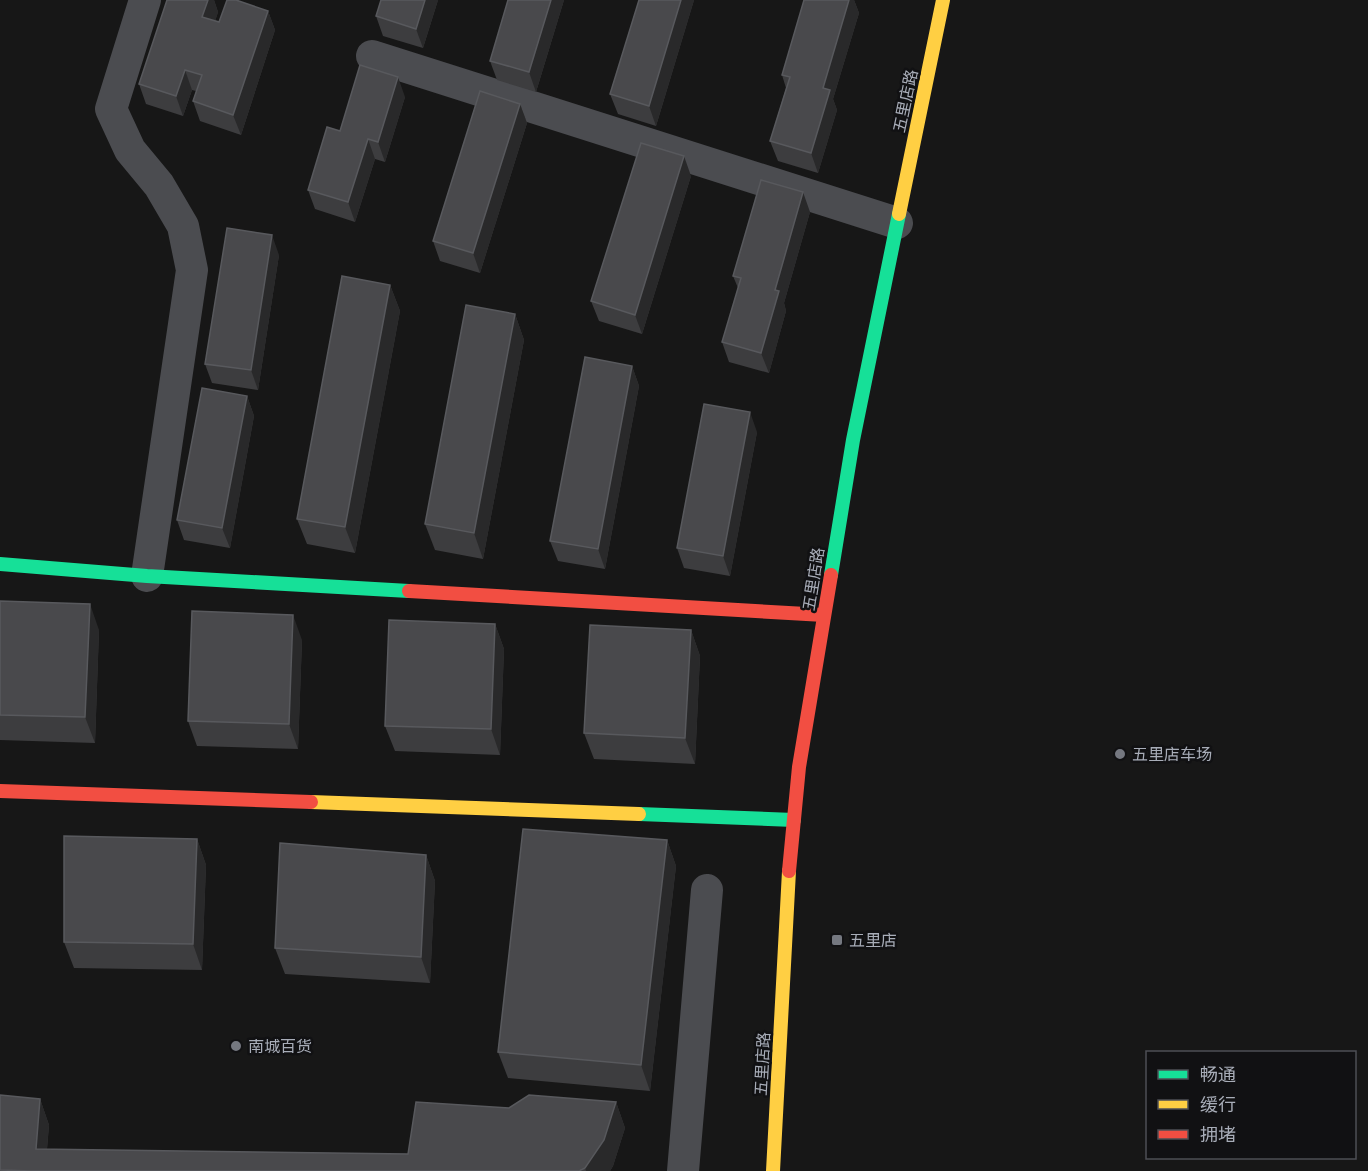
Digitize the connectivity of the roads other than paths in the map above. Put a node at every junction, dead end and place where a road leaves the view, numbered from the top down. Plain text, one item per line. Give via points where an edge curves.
1 (145, 0) edge
2 (943, 0) edge
3 (372, 56) dead end
4 (897, 223) junction
5 (0, 564) edge
6 (147, 576) junction
7 (824, 615) junction
8 (0, 791) edge
9 (794, 820) junction
10 (707, 890) dead end
11 (683, 1171) edge
12 (773, 1171) edge

1 - 6 street via 111,109 130,150 159,184 183,226 192,270
2 - 4 street, 五里店路
3 - 4 street
4 - 7 street, 五里店路 via 853,440
5 - 6 street
6 - 7 street
7 - 9 street, 五里店路
8 - 9 street
9 - 12 street, 五里店路 via 785,919
10 - 11 street

